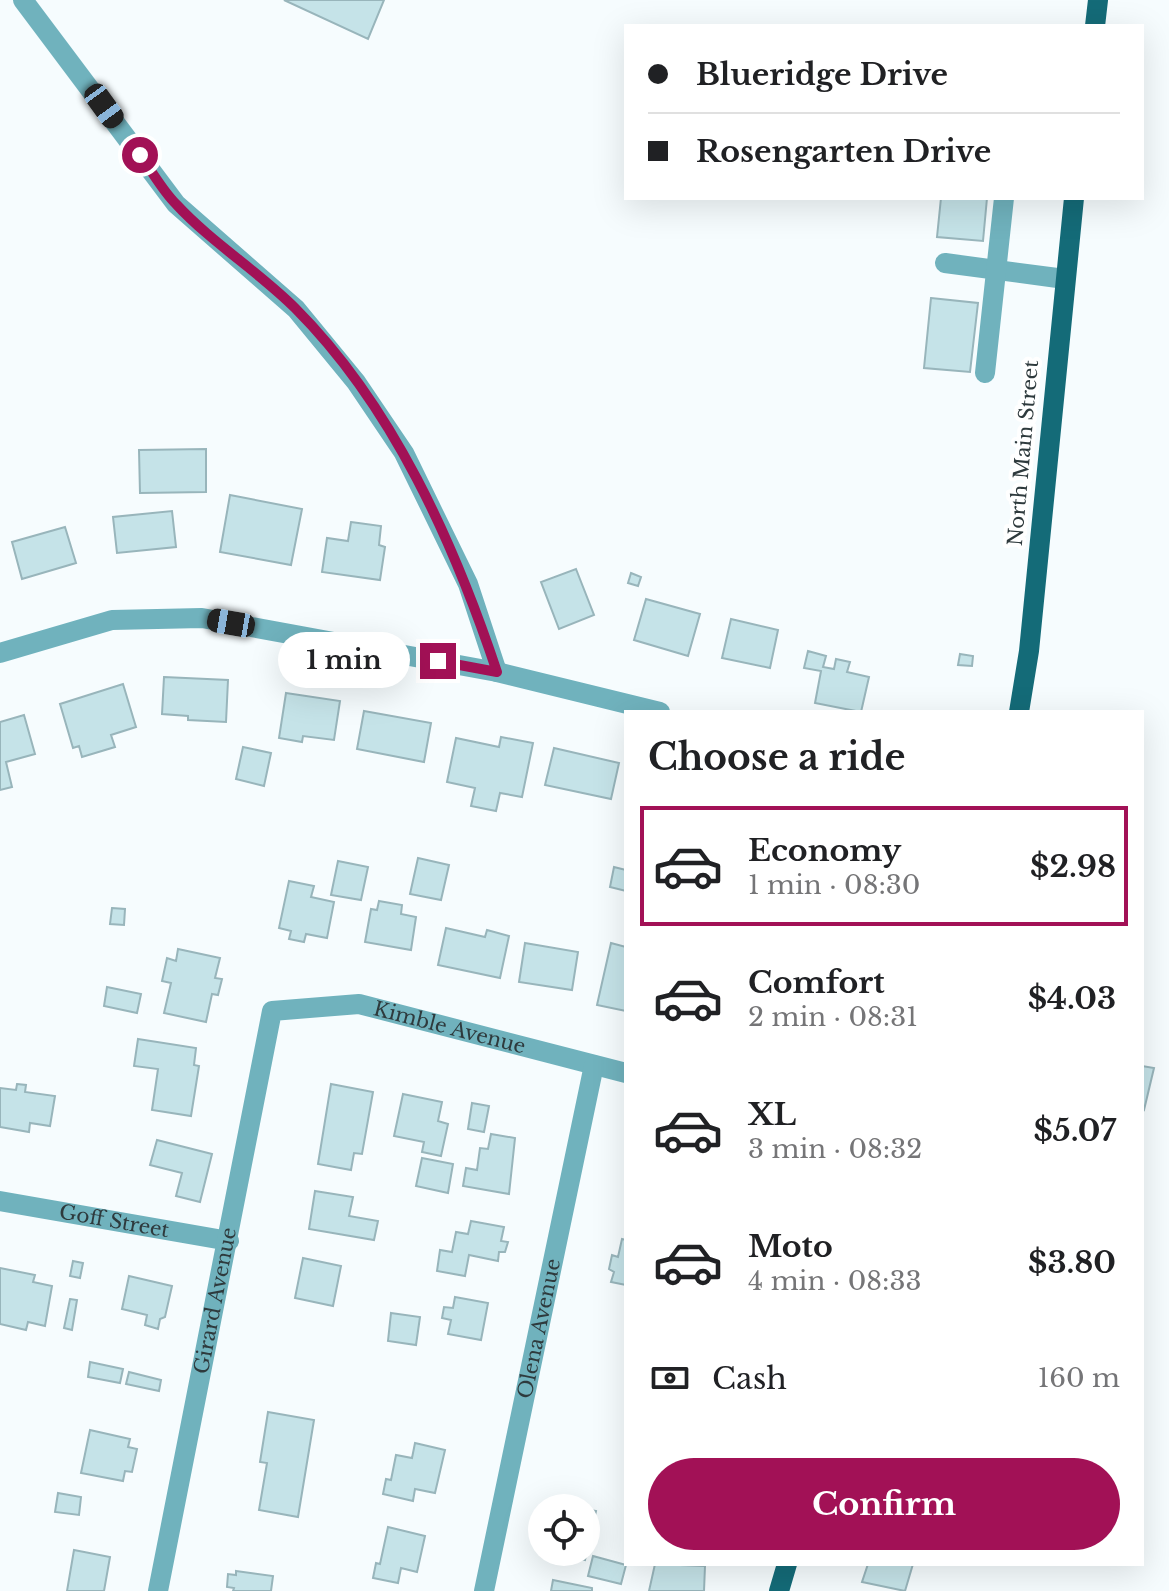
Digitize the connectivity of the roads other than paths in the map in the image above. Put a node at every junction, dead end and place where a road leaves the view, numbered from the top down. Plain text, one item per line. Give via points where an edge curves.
1 (23, 0) edge
2 (1098, 0) edge
3 (1095, 24) edge
4 (1004, 200) edge
5 (1074, 200) edge
6 (945, 263) dead end
7 (996, 270) junction
8 (1065, 279) junction
9 (985, 373) dead end
10 (0, 653) edge
11 (497, 672) junction
12 (652, 710) edge
13 (1019, 710) edge
14 (272, 1011) joint
15 (594, 1065) junction
16 (624, 1072) edge
17 (0, 1201) edge
18 (229, 1241) junction
19 (786, 1566) edge
20 (158, 1591) edge
21 (484, 1591) edge
22 (779, 1591) edge

1 - 11 street via 176,204 296,309 356,382 404,453 468,584
2 - 3 main road
4 - 7 street
5 - 8 main road, North Main Street
6 - 7 street
7 - 8 street
7 - 9 street
8 - 13 main road, North Main Street
10 - 11 street via 112,620 202,618
11 - 12 street
14 - 15 street, Kimble Avenue via 359,1004
14 - 18 street, Girard Avenue
15 - 16 street, Kimble Avenue
15 - 21 street, Olena Avenue
17 - 18 street, Goff Street
18 - 20 street, Girard Avenue
19 - 22 main road

